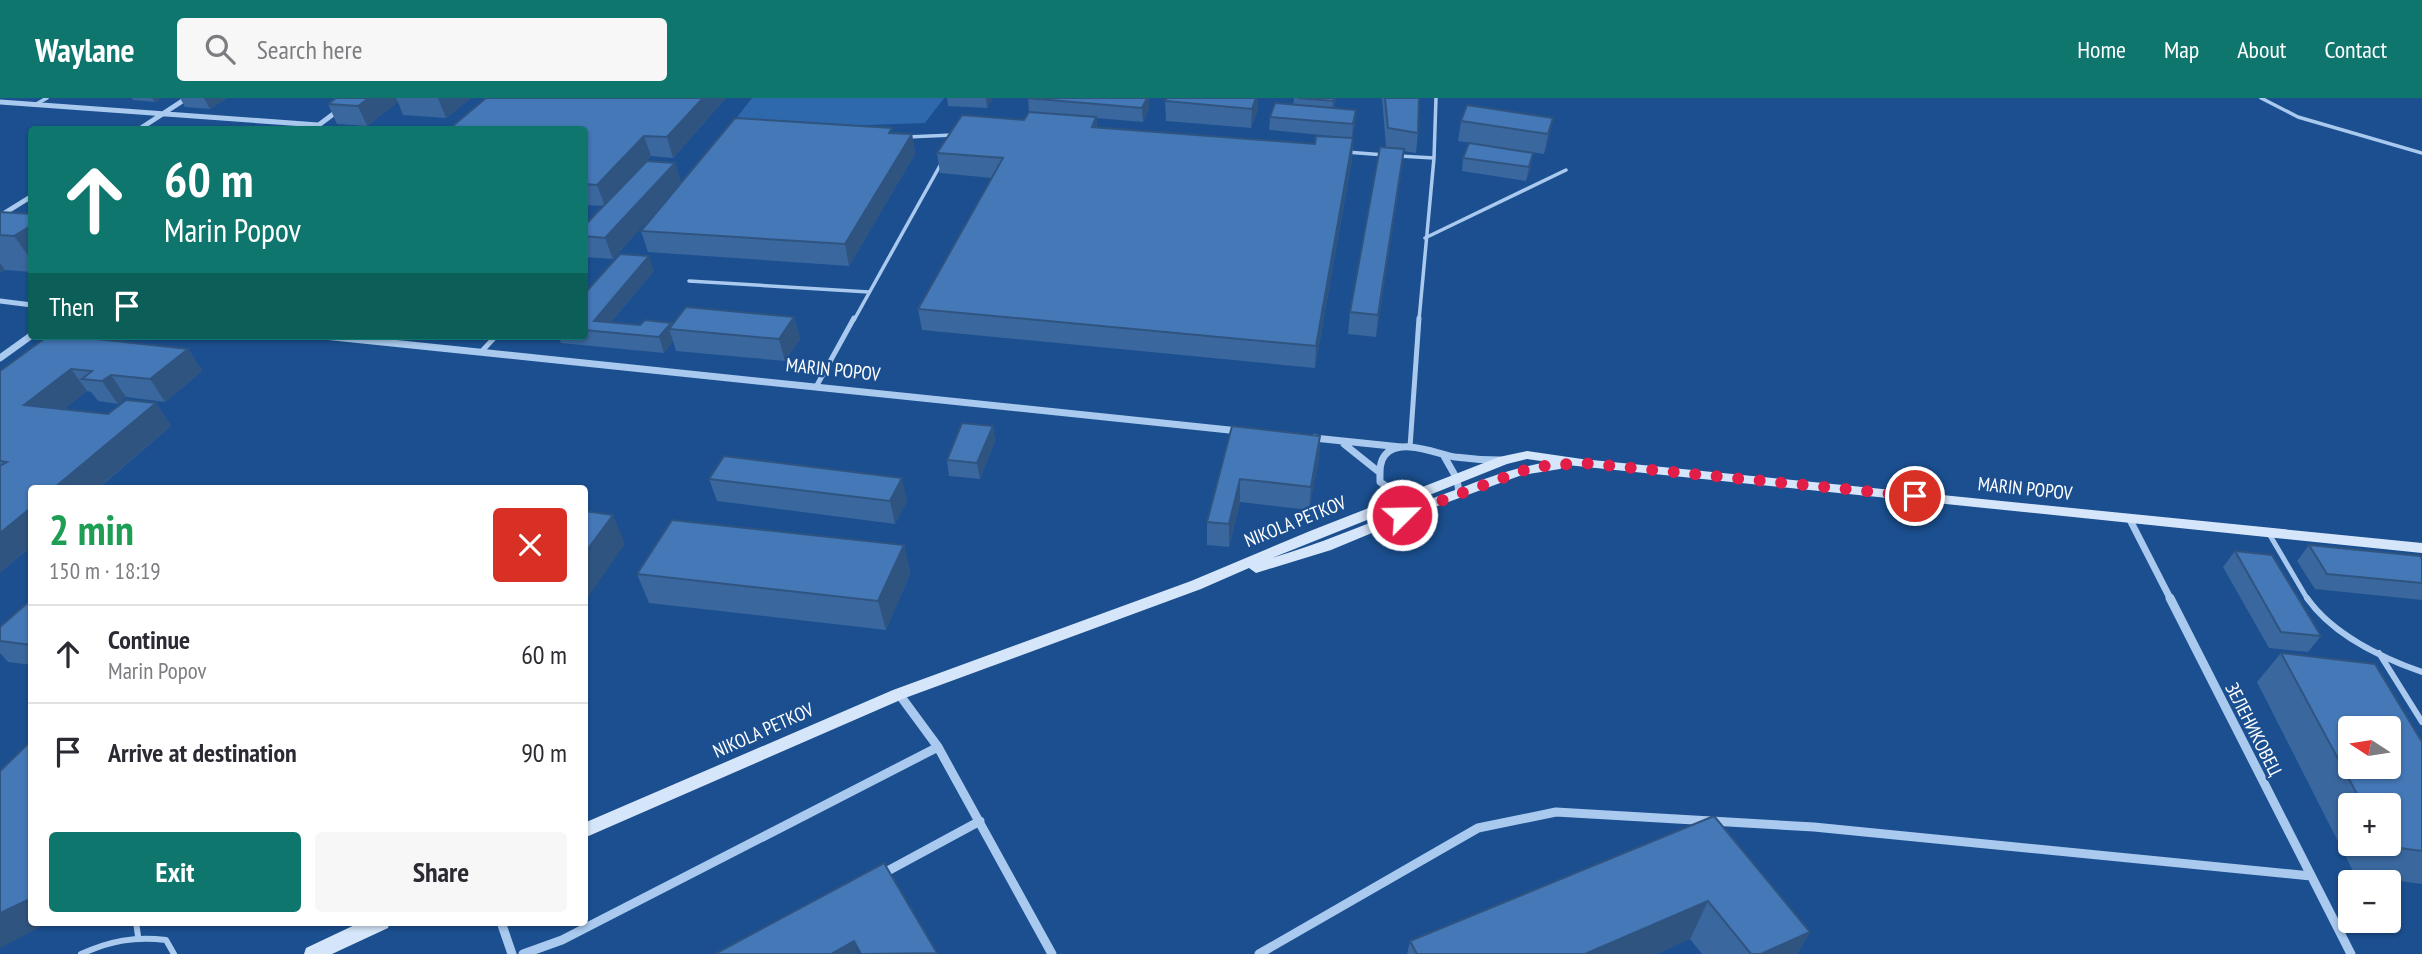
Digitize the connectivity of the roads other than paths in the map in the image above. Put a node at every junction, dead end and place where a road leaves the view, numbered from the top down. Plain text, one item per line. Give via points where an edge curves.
1 (47, 98) edge
2 (187, 98) edge
3 (1436, 98) edge
4 (2261, 98) edge
5 (0, 102) edge
6 (38, 103) junction
7 (347, 105) edge
8 (160, 116) junction
9 (318, 125) joint
10 (144, 126) edge
11 (905, 138) edge
12 (950, 147) edge
13 (1344, 152) edge
14 (2422, 153) edge
15 (1434, 158) junction
16 (943, 159) edge
17 (1566, 170) dead end
18 (28, 198) edge
19 (0, 216) edge
20 (1425, 238) junction
21 (689, 281) dead end
22 (869, 292) junction
23 (0, 301) edge
24 (28, 304) edge
25 (28, 338) edge
26 (363, 340) edge
27 (492, 340) edge
28 (481, 352) junction
29 (0, 358) edge
30 (816, 387) junction
31 (1249, 432) edge
32 (1299, 437) edge
33 (1337, 441) junction
34 (1405, 447) junction
35 (1443, 454) junction
36 (1504, 460) junction
37 (1583, 463) junction
38 (1379, 472) junction
39 (1458, 486) junction
40 (1406, 499) junction
41 (1427, 505) junction
42 (2129, 518) junction
43 (2268, 532) junction
44 (2422, 548) edge
45 (1196, 585) junction
46 (2378, 652) junction
47 (2422, 672) edge
48 (899, 694) junction
49 (2422, 722) edge
50 (939, 747) junction
51 (980, 821) junction
52 (588, 829) edge
53 (2311, 876) junction
54 (873, 878) edge
55 (137, 926) edge
56 (372, 926) edge
57 (502, 926) edge
58 (138, 936) junction
59 (81, 954) edge
60 (174, 954) edge
61 (313, 954) edge
62 (512, 954) edge
63 (523, 954) edge
64 (1052, 954) edge
65 (1259, 954) edge
66 (2351, 954) edge

1 - 6 lane
2 - 8 street
3 - 15 lane
4 - 14 lane via 2298,117
5 - 6 street
6 - 8 street
7 - 9 street
8 - 9 street
8 - 10 street
11 - 12 lane via 956,135
13 - 15 lane
15 - 20 lane
16 - 22 lane
17 - 20 lane
18 - 19 street
20 - 34 lane
21 - 22 lane
22 - 30 lane
23 - 24 street
25 - 29 street
26 - 28 street, MARIN POPOV
27 - 28 lane
28 - 30 street, MARIN POPOV
30 - 31 street, MARIN POPOV
32 - 33 street
33 - 34 street
33 - 38 street
34 - 35 street
34 - 38 street via 1384,457
35 - 36 street
35 - 39 street
36 - 37 main road, NIKOLA PETKOV via 1527,455
36 - 39 main road, NIKOLA PETKOV
37 - 39 main road, NIKOLA PETKOV via 1533,467
37 - 42 main road, MARIN POPOV
38 - 40 street via 1380,482
39 - 40 main road, NIKOLA PETKOV
39 - 41 main road, NIKOLA PETKOV
40 - 41 street
40 - 45 main road, NIKOLA PETKOV
41 - 45 main road, NIKOLA PETKOV via 1326,547
42 - 43 main road, MARIN POPOV
42 - 53 street, ЗЕЛЕНИКОВЕЦ
43 - 44 main road, MARIN POPOV
43 - 46 lane via 2312,606
45 - 48 main road, NIKOLA PETKOV
46 - 47 lane
46 - 49 lane
48 - 50 street
48 - 52 main road, NIKOLA PETKOV
50 - 51 street
50 - 63 street via 562,940
51 - 54 street
51 - 64 street
53 - 65 street via 1814,827 1556,812 1478,828
53 - 66 street, ЗЕЛЕНИКОВЕЦ
55 - 58 lane
56 - 61 main road
57 - 62 street
58 - 59 lane via 109,940
58 - 60 lane via 166,940

